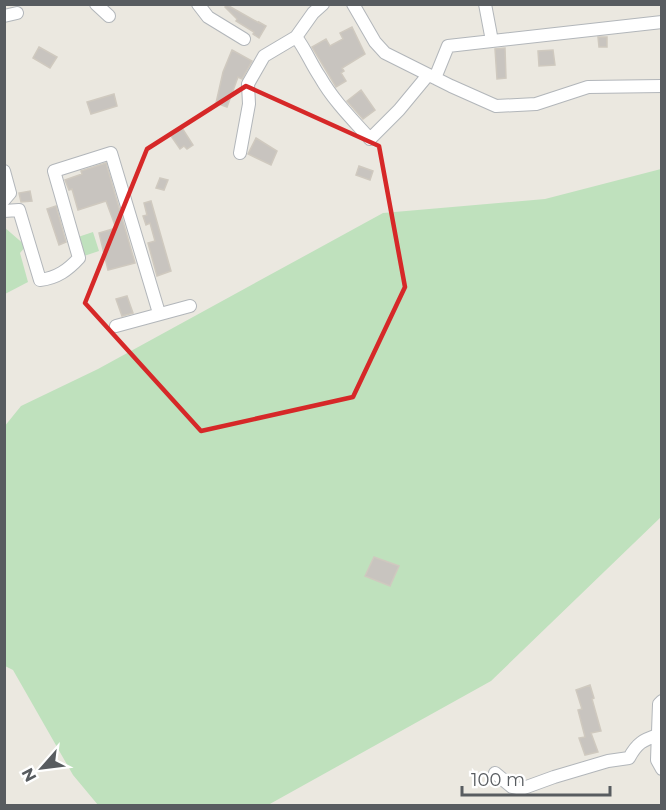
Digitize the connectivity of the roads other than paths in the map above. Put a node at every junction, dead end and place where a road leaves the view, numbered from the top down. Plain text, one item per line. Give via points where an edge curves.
1 (96, 4) edge
2 (198, 4) edge
3 (323, 4) edge
4 (353, 4) edge
5 (485, 4) edge
6 (17, 13) dead end
7 (4, 16) edge
8 (109, 16) dead end
9 (662, 22) edge
10 (296, 37) junction
11 (244, 39) dead end
12 (492, 41) junction
13 (432, 77) junction
14 (662, 86) edge
15 (240, 153) dead end
16 (4, 171) edge
17 (4, 200) edge
18 (4, 211) edge
19 (190, 306) dead end
20 (159, 313) junction
21 (116, 326) dead end
22 (662, 701) edge
23 (658, 735) junction
24 (662, 769) edge
25 (495, 773) dead end

1 - 8 street
2 - 11 street via 208,17
3 - 10 street
4 - 13 street via 385,53
5 - 12 street
6 - 7 street
9 - 12 street
10 - 13 street via 341,107 370,139
10 - 15 street via 264,56 248,84 249,104
12 - 13 street via 448,46
13 - 14 street via 496,106 536,104 588,87
16 - 17 street via 10,193
18 - 20 street via 19,210 40,280 68,270 79,258 54,171 111,153
19 - 20 street
20 - 21 street
22 - 23 street
23 - 24 street via 657,760
23 - 25 street via 642,740 629,758 521,789 512,787

